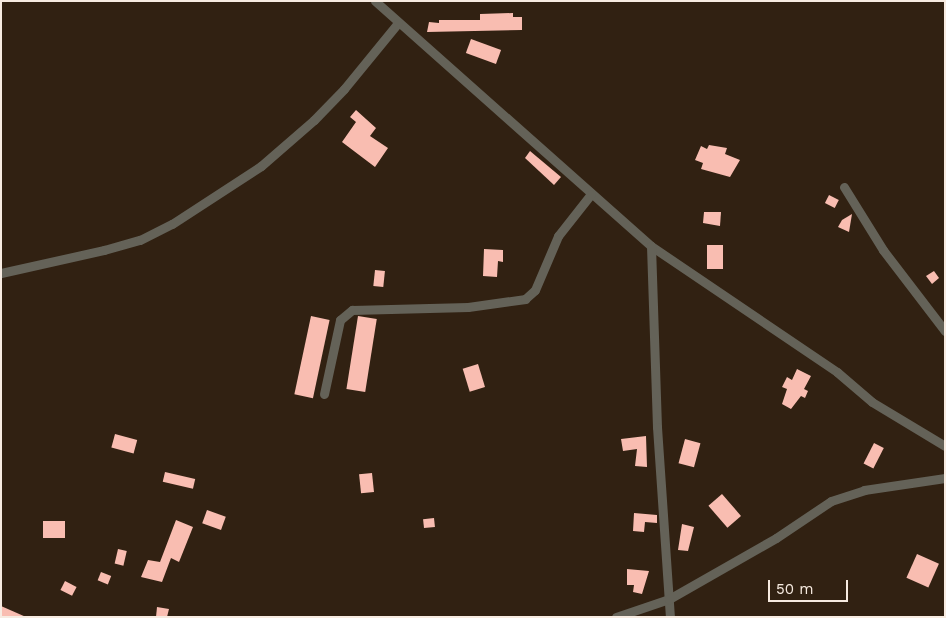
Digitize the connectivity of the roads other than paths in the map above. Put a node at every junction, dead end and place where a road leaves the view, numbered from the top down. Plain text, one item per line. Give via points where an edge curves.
1 (375, 1) edge
2 (398, 23) junction
3 (844, 187) dead end
4 (591, 194) junction
5 (651, 246) junction
6 (1, 273) edge
7 (945, 331) edge
8 (324, 394) dead end
9 (945, 446) edge
10 (945, 478) edge
11 (669, 598) junction
12 (616, 617) edge
13 (670, 617) edge

1 - 2 street
2 - 4 street
2 - 6 street via 370,60 314,120 261,166 172,224 140,240
3 - 7 street via 883,250
4 - 5 street
4 - 8 street via 558,236 535,290 525,299 468,307 352,310 340,320
5 - 9 street via 837,372 872,402
5 - 11 street via 657,427
10 - 11 street via 864,490 831,501 776,538
11 - 12 street
11 - 13 street

